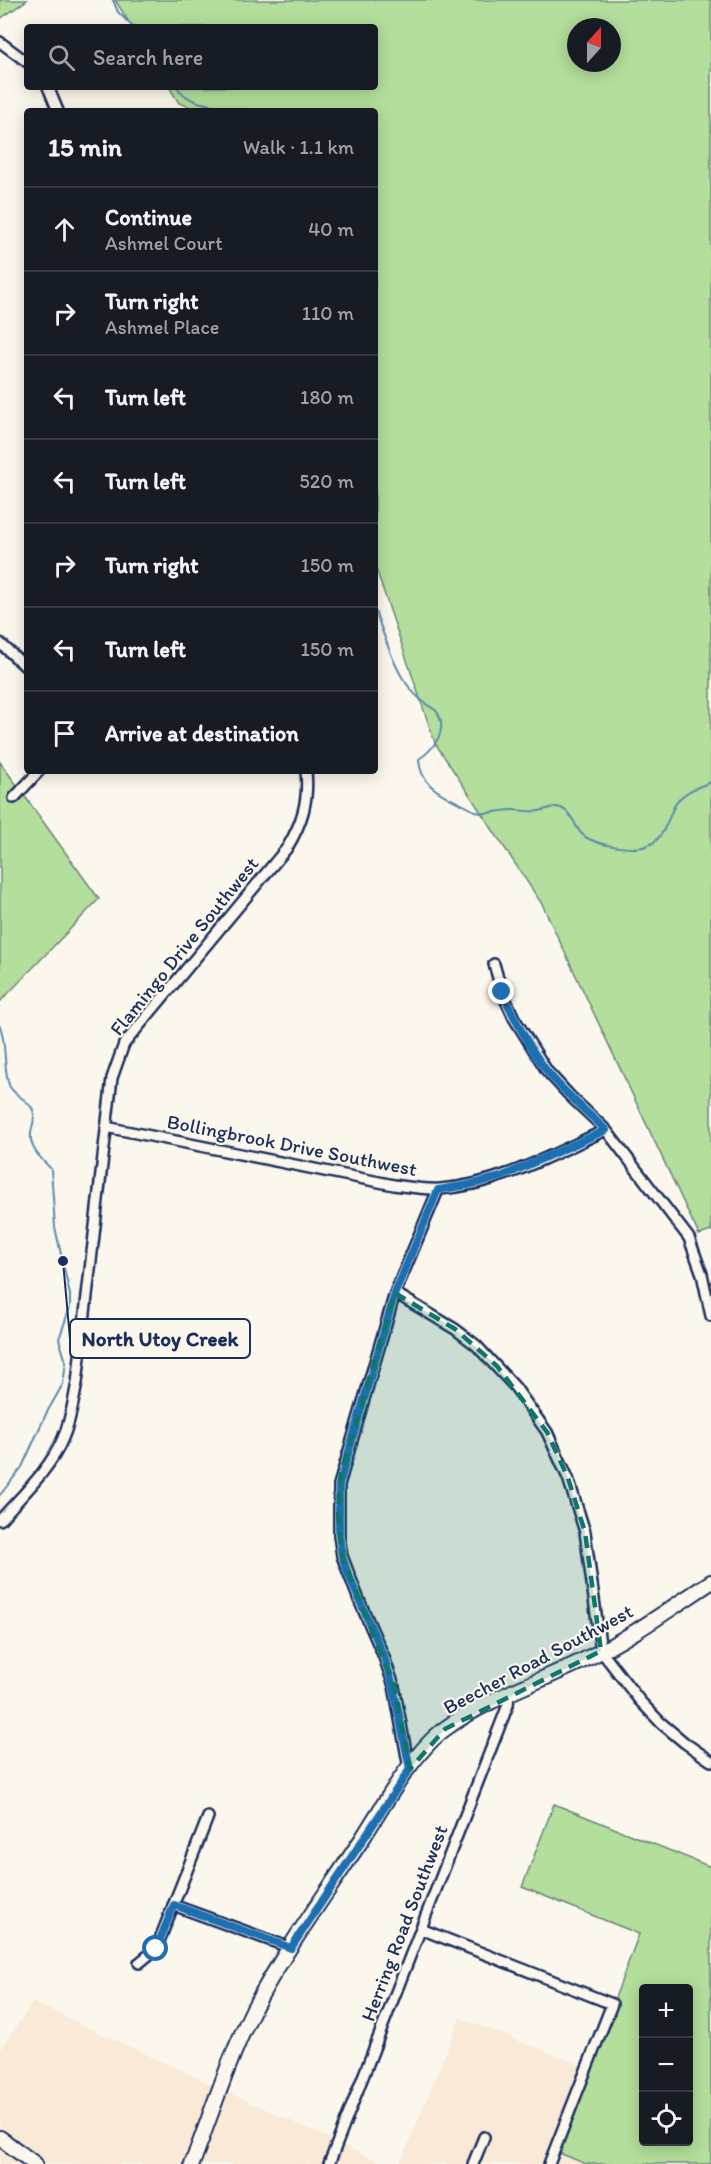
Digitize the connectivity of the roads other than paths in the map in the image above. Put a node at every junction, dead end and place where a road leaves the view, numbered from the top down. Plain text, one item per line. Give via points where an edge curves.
1 (0, 42) edge
2 (24, 60) edge
3 (49, 90) edge
4 (57, 108) edge
5 (0, 643) edge
6 (24, 665) edge
7 (36, 774) edge
8 (306, 774) edge
9 (14, 798) dead end
10 (494, 964) dead end
11 (106, 1127) junction
12 (606, 1130) junction
13 (438, 1190) junction
14 (395, 1293) junction
15 (711, 1316) edge
16 (0, 1520) edge
17 (711, 1582) edge
18 (601, 1651) junction
19 (509, 1694) junction
20 (711, 1761) edge
21 (410, 1769) junction
22 (208, 1817) dead end
23 (174, 1905) junction
24 (421, 1929) junction
25 (291, 1948) junction
26 (139, 1963) dead end
27 (484, 2137) dead end
28 (0, 2138) edge
29 (35, 2164) edge
30 (192, 2164) edge
31 (329, 2164) edge
32 (473, 2164) edge
33 (549, 2164) edge

1 - 2 street
3 - 4 street
5 - 6 street
7 - 9 street
8 - 11 street, Flamingo Drive Southwest via 304,811 287,848 124,1044 112,1078
10 - 12 street via 514,1018 547,1071
11 - 13 street, Bollingbrook Drive Southwest via 394,1185
11 - 16 street, Flamingo Drive Southwest via 71,1415 50,1461
12 - 13 street, Bollingbrook Drive Southwest via 501,1177
12 - 15 street via 688,1238
13 - 14 street
14 - 18 street via 476,1345 515,1387 547,1432 568,1478 585,1532
14 - 21 street via 341,1473 338,1513 342,1556 390,1676
17 - 18 street, Beecher Road Southwest
18 - 19 street, Beecher Road Southwest
18 - 20 street via 662,1723
19 - 21 street, Beecher Road Southwest via 445,1729
19 - 24 street, Herring Road Southwest
21 - 25 street, Beecher Road Southwest
22 - 23 street
23 - 25 street
23 - 26 street via 156,1949
24 - 31 street, Herring Road Southwest
24 - 33 street via 612,2004
25 - 30 street, Beecher Road Southwest via 254,2009
27 - 32 street
28 - 29 street

